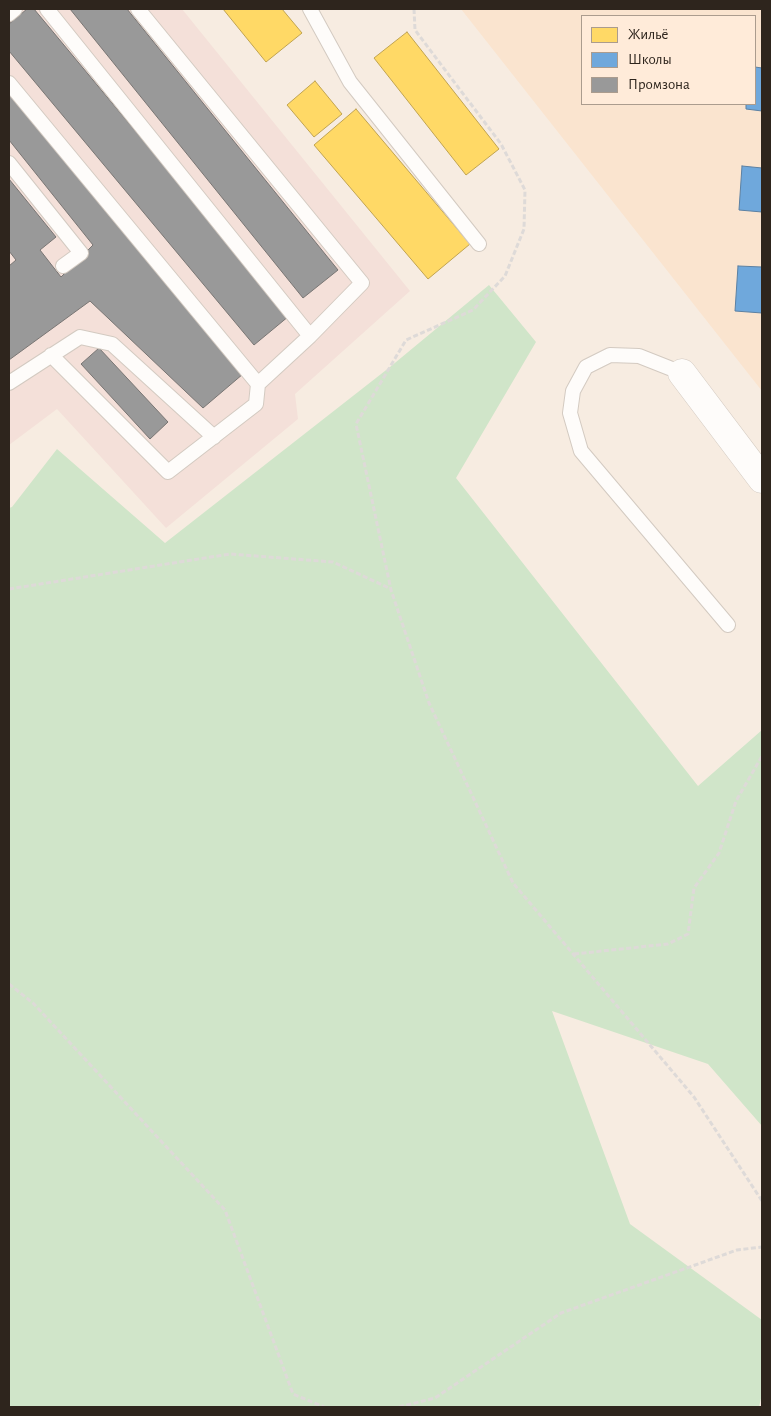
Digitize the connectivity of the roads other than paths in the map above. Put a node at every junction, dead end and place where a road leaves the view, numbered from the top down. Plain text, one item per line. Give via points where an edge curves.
1 (15, 9) edge
2 (47, 9) edge
3 (138, 9) edge
4 (310, 9) edge
5 (9, 14) edge
6 (9, 83) edge
7 (9, 163) edge
8 (479, 244) dead end
9 (63, 266) dead end
10 (310, 336) junction
11 (51, 355) junction
12 (682, 373) joint
13 (9, 383) edge
14 (258, 384) junction
15 (214, 437) junction
16 (762, 479) edge
17 (728, 625) dead end

1 - 5 lane
2 - 10 lane
3 - 10 lane via 362,283
4 - 8 lane via 350,82
6 - 14 lane
7 - 9 lane via 81,253
10 - 14 lane
11 - 13 lane
11 - 15 lane via 80,337 112,344
11 - 15 lane via 168,472
12 - 16 street
12 - 17 lane via 640,356 610,355 586,367 573,391 570,413 581,451
14 - 15 lane via 256,404

